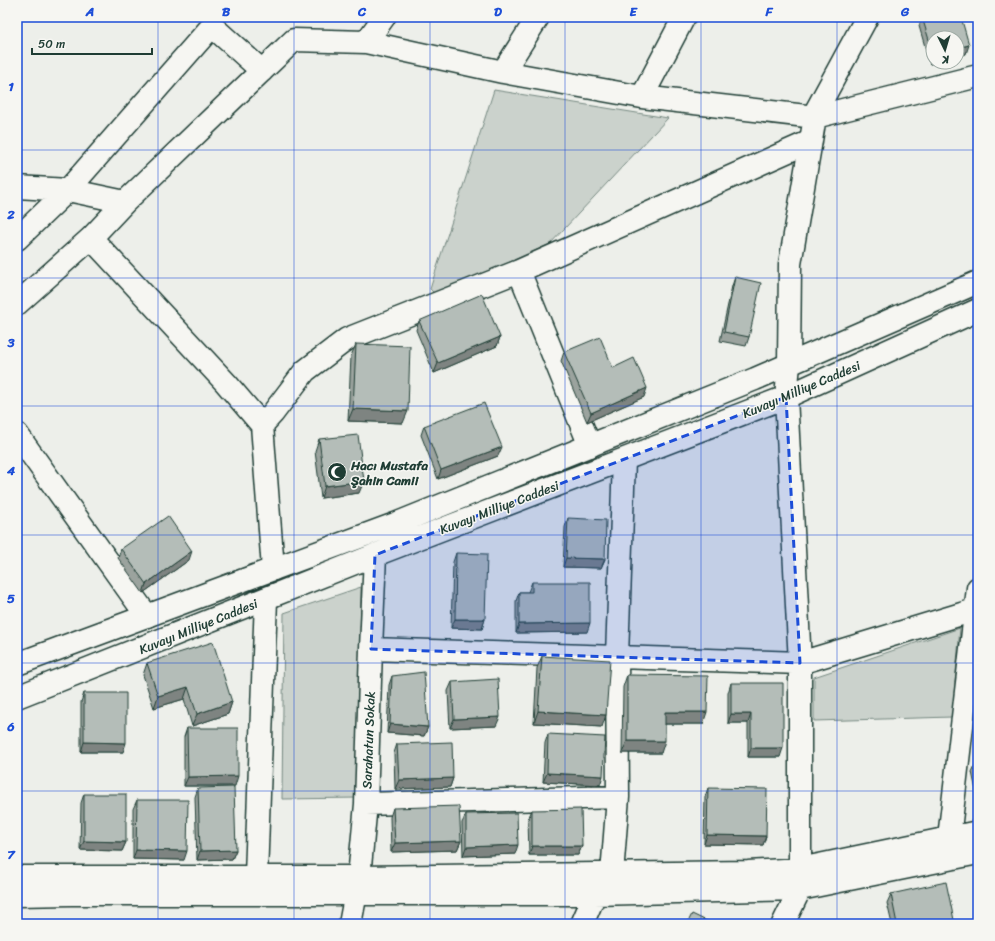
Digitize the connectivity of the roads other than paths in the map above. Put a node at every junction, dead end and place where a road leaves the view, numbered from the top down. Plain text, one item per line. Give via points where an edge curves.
1 (384, 17) edge
2 (538, 17) edge
3 (684, 17) edge
4 (867, 17) edge
5 (366, 42) junction
6 (262, 71) junction
7 (503, 72) junction
8 (978, 76) edge
9 (642, 97) junction
10 (815, 117) junction
11 (811, 141) junction
12 (17, 186) edge
13 (68, 190) junction
14 (125, 202) junction
15 (91, 238) junction
16 (17, 239) edge
17 (519, 271) junction
18 (978, 282) edge
19 (17, 304) edge
20 (978, 310) edge
21 (789, 364) junction
22 (786, 397) junction
23 (262, 425) junction
24 (17, 434) edge
25 (590, 446) junction
26 (624, 460) junction
27 (375, 555) junction
28 (273, 569) junction
29 (978, 588) edge
30 (266, 599) junction
31 (977, 609) edge
32 (147, 616) junction
33 (370, 649) junction
34 (617, 656) junction
35 (800, 663) junction
36 (17, 664) edge
37 (17, 697) edge
38 (618, 797) junction
39 (366, 804) junction
40 (978, 832) edge
41 (949, 838) junction
42 (978, 853) edge
43 (612, 874) junction
44 (17, 876) edge
45 (256, 876) junction
46 (800, 879) junction
47 (358, 886) junction
48 (595, 894) junction
49 (17, 895) edge
50 (350, 924) edge
51 (582, 924) edge
52 (783, 924) edge

1 - 5 street
2 - 7 street
3 - 9 street
4 - 10 street
5 - 6 street via 294,40
5 - 7 street
6 - 13 street via 212,26
6 - 14 street
7 - 9 street
8 - 10 street
9 - 10 street
10 - 11 street
11 - 17 street
11 - 21 street via 790,264
12 - 13 street
13 - 14 street
13 - 16 street
14 - 15 street
15 - 19 street
15 - 23 street
17 - 23 street via 347,339 305,371
17 - 25 street
18 - 21 street, Kuvayı Milliye Caddesi
20 - 22 street, Kuvayı Milliye Caddesi
21 - 22 street
21 - 25 street, Kuvayı Milliye Caddesi
22 - 26 street, Kuvayı Milliye Caddesi
22 - 35 street
23 - 28 street
24 - 32 street
25 - 28 street, Kuvayı Milliye Caddesi
26 - 27 street, Kuvayı Milliye Caddesi
26 - 34 street
27 - 30 street, Kuvayı Milliye Caddesi
27 - 33 street, Sarahatun Sokak
28 - 32 street, Kuvayı Milliye Caddesi
29 - 31 street
30 - 37 street, Kuvayı Milliye Caddesi
30 - 45 street
31 - 35 street
31 - 41 street
32 - 36 street, Kuvayı Milliye Caddesi
33 - 34 street
33 - 39 street, Sarahatun Sokak
34 - 35 street
34 - 38 street
35 - 46 street
38 - 39 street
38 - 43 street
39 - 47 street, Sarahatun Sokak
40 - 41 street
41 - 46 street
42 - 46 street
43 - 46 street via 748,872
43 - 47 street
44 - 45 street
45 - 47 street
46 - 48 street
46 - 52 street
47 - 48 street
47 - 49 street
47 - 50 street, Sarahatun Sokak
48 - 51 street

